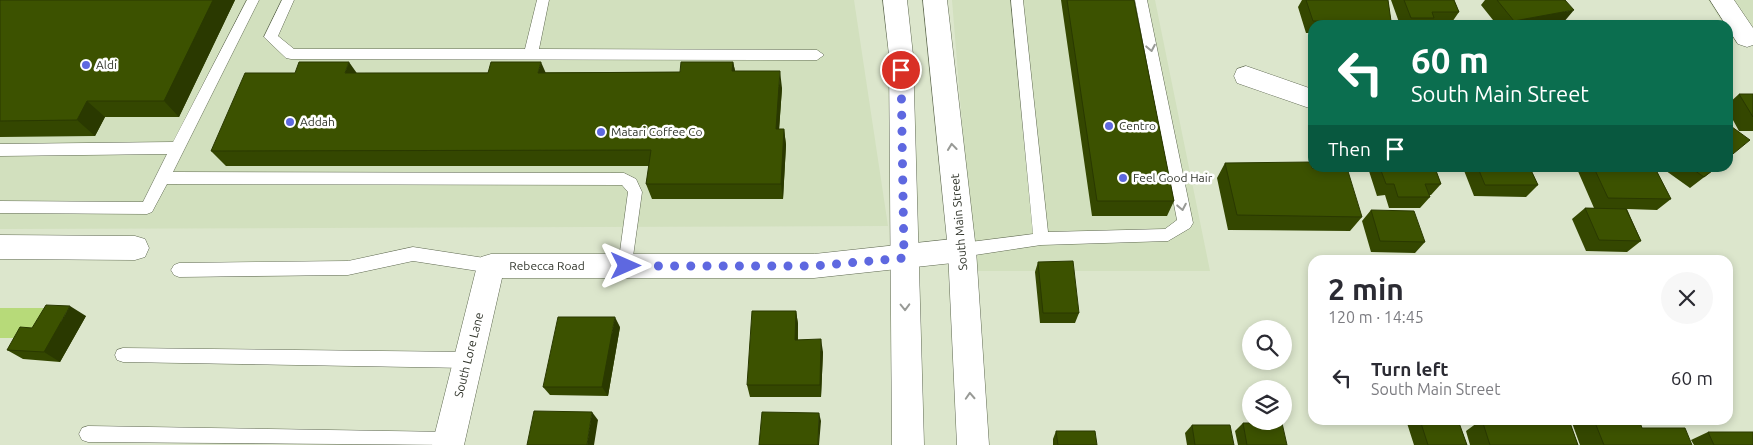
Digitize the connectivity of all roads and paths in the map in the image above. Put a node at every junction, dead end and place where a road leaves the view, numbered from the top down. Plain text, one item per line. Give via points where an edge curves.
1 (253, 0) edge
2 (288, 0) edge
3 (543, 0) edge
4 (895, 0) edge
5 (935, 0) edge
6 (1017, 0) edge
7 (1141, 0) edge
8 (1722, 0) edge
9 (1733, 20) edge
10 (1733, 21) edge
11 (1742, 38) edge
12 (531, 54) junction
13 (817, 55) dead end
14 (1246, 76) dead end
15 (1308, 98) edge
16 (178, 148) junction
17 (0, 150) edge
18 (162, 178) junction
19 (0, 207) edge
20 (1041, 239) junction
21 (0, 247) edge
22 (135, 248) dead end
23 (962, 250) junction
24 (904, 258) junction
25 (491, 266) junction
26 (626, 266) junction
27 (179, 270) dead end
28 (123, 355) dead end
29 (468, 360) junction
30 (88, 434) dead end
31 (448, 443) edge
32 (908, 445) edge
33 (973, 445) edge

1 - 16 lane
2 - 12 lane via 271,37 291,54
3 - 12 lane
4 - 24 street via 901,55
23 -> 5 street, South Main Street
6 - 20 lane
7 -> 20 lane via 1185,224 1168,235
8 - 9 street
10 - 11 street
12 - 13 lane
14 - 15 street
16 - 17 lane
16 - 18 lane
18 - 19 lane via 147,208
18 - 26 lane via 624,179 631,183 635,192
20 - 23 lane
21 - 22 street
23 - 24 street, Rebecca Road
33 -> 23 street, South Main Street
24 - 26 street, Rebecca Road via 814,266
24 -> 32 street
25 - 26 street, Rebecca Road
25 - 27 lane via 413,254 348,268
25 - 29 street, South Lore Lane
28 - 29 lane
29 - 31 street, South Lore Lane
30 - 31 lane

